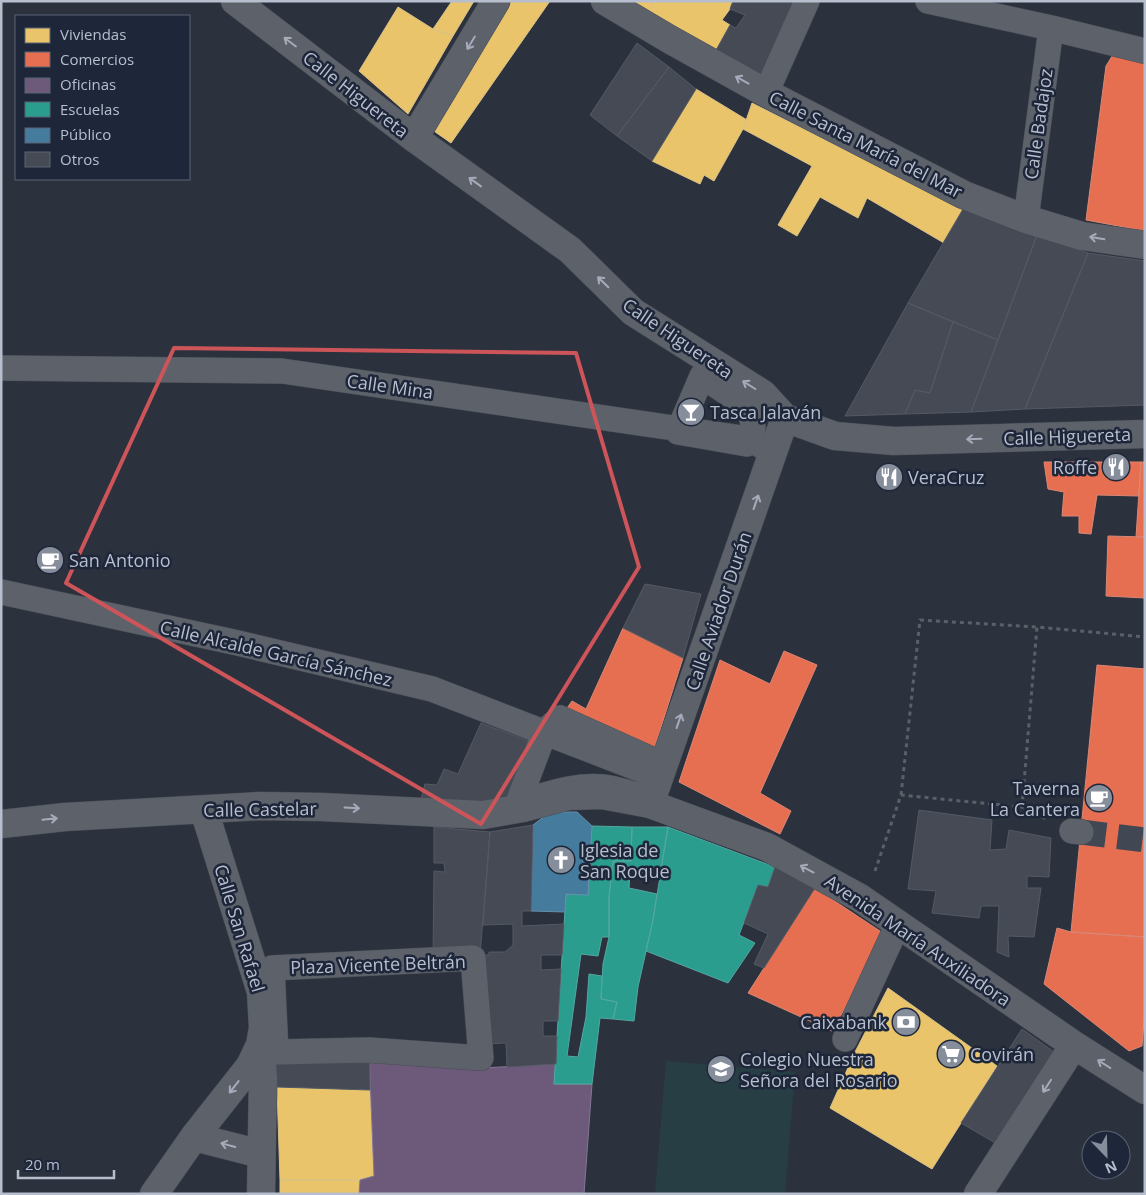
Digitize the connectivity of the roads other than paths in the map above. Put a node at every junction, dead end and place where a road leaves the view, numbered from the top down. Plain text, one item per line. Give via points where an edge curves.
1 (235, 1) edge
2 (496, 1) edge
3 (605, 1) edge
4 (807, 1) edge
5 (928, 1) edge
6 (1051, 28) junction
7 (1145, 52) edge
8 (766, 93) junction
9 (414, 138) junction
10 (1026, 219) junction
11 (1145, 246) edge
12 (1, 368) edge
13 (785, 418) junction
14 (678, 428) junction
15 (1145, 434) edge
16 (749, 439) junction
17 (774, 452) junction
18 (1, 592) edge
19 (549, 733) junction
20 (657, 775) junction
21 (650, 804) junction
22 (523, 806) junction
23 (204, 810) junction
24 (1, 824) edge
25 (898, 924) junction
26 (845, 1039) dead end
27 (1074, 1045) junction
28 (268, 1049) junction
29 (1145, 1090) edge
30 (194, 1137) junction
31 (261, 1154) junction
32 (154, 1194) edge
33 (261, 1194) edge
34 (978, 1194) edge

9 -> 1 street, Calle Higuereta
2 -> 9 street
8 -> 3 street, Calle Santa María del Mar
4 - 8 street
5 - 6 street
6 - 7 street
6 - 10 street, Calle Badajoz
8 - 10 street, Calle Santa María del Mar via 964,195
13 -> 9 street, Calle Higuereta via 763,394 633,312 570,250
11 -> 10 street, Calle Santa María del Mar via 1082,236
12 - 14 street, Calle Mina via 282,370
15 -> 13 street, Calle Higuereta via 894,441 835,436
13 - 17 street, Calle Aviador Durán
14 - 16 street, Calle Mina
14 - 16 street via 702,376 751,409 753,428
16 - 17 street, Calle Mina
20 -> 17 street, Calle Aviador Durán
18 - 19 street, Calle Alcalde García Sánchez via 432,689
19 - 20 street via 560,718 651,759
19 - 22 street via 518,803
20 - 21 street, Calle Aviador Durán
20 - 22 street via 644,797 603,787 574,787 547,793
21 - 22 street, Avenida María Auxiliadora via 602,795 568,796
25 -> 21 street, Avenida María Auxiliadora via 860,898 767,847
23 -> 22 street, Calle Castelar via 270,806 483,815
24 -> 23 street, Calle Castelar via 65,817
23 - 28 street, Calle San Rafael via 261,992
25 - 26 street
25 - 27 street, Avenida María Auxiliadora
29 -> 27 street, Avenida María Auxiliadora
27 -> 34 street
28 - 28 street, Plaza Vicente Beltrán via 369,1050 481,1058 473,958 272,968
28 -> 30 street, Calle San Rafael via 250,1066
28 - 31 street via 263,1077
31 -> 30 street
30 - 32 street, Calle San Rafael
31 - 33 street

